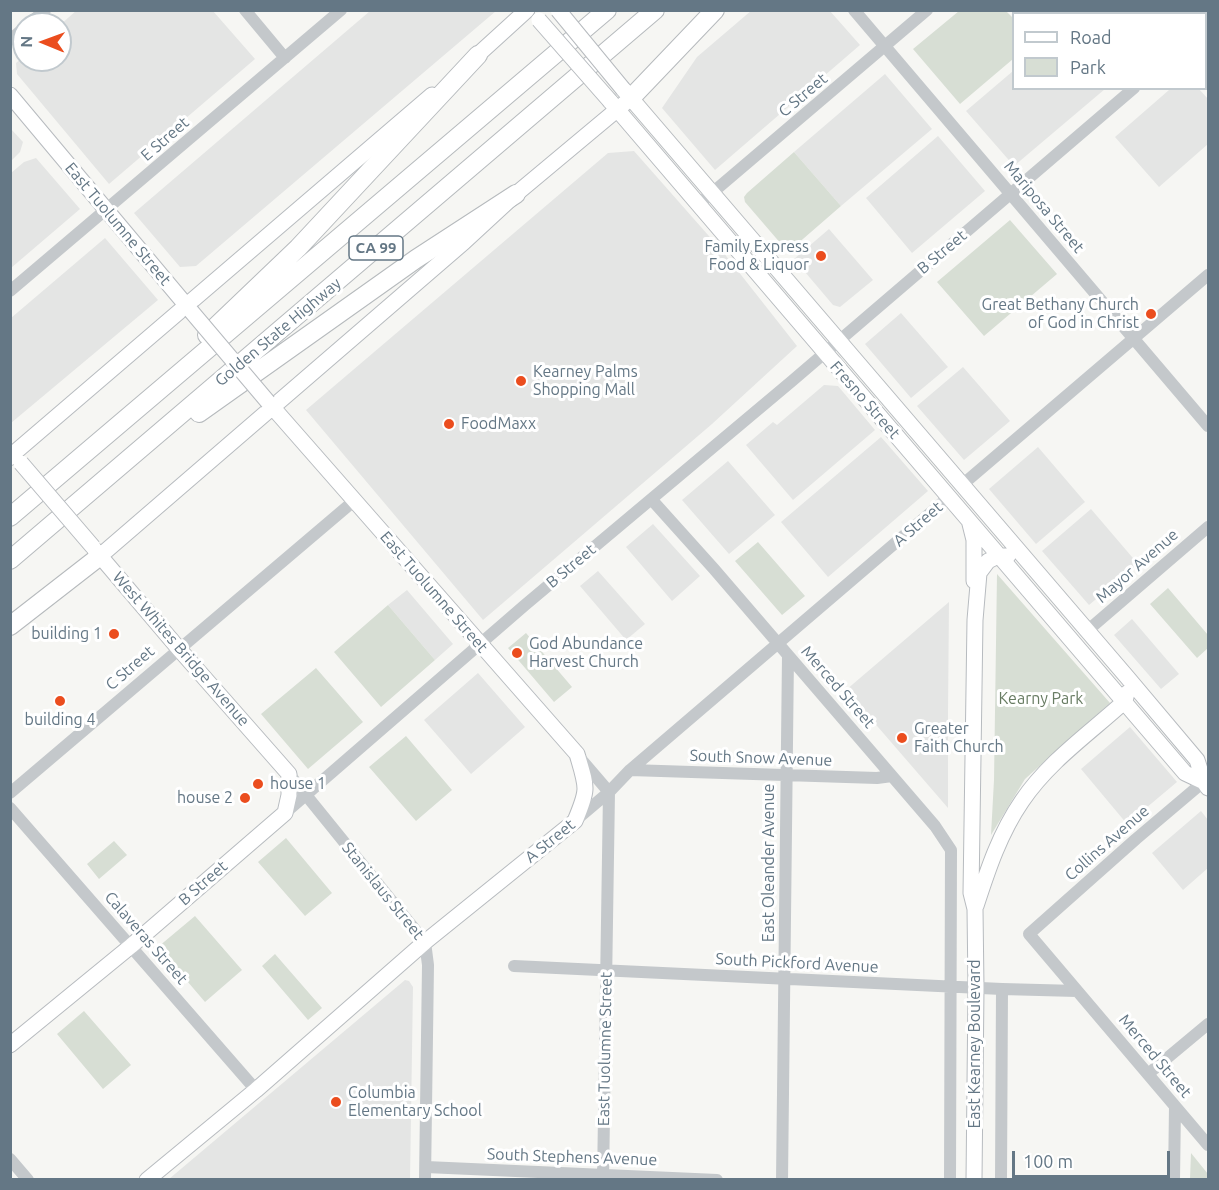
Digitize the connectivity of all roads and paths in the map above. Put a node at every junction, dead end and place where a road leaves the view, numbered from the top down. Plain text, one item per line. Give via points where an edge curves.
1 (246, 10) edge
2 (341, 10) edge
3 (558, 10) edge
4 (607, 10) edge
5 (655, 10) edge
6 (715, 10) edge
7 (854, 10) edge
8 (927, 10) edge
9 (532, 14) edge
10 (885, 46) junction
11 (478, 55) junction
12 (285, 58) junction
13 (1132, 90) edge
14 (10, 95) edge
15 (620, 100) junction
16 (712, 192) junction
17 (516, 194) junction
18 (1011, 194) junction
19 (699, 204) junction
20 (106, 211) junction
21 (1209, 276) edge
22 (10, 291) edge
23 (189, 308) junction
24 (838, 340) junction
25 (1135, 340) junction
26 (824, 352) junction
27 (271, 404) junction
28 (1209, 426) edge
29 (14, 456) edge
30 (69, 466) junction
31 (962, 485) junction
32 (97, 486) junction
33 (949, 497) junction
34 (355, 500) junction
35 (652, 500) junction
36 (10, 517) edge
37 (968, 519) junction
38 (1209, 527) edge
39 (97, 551) junction
40 (998, 556) junction
41 (10, 560) edge
42 (1054, 593) junction
43 (975, 620) junction
44 (10, 626) edge
45 (1087, 631) junction
46 (779, 644) junction
47 (479, 645) junction
48 (179, 649) junction
49 (788, 655) junction
50 (1127, 677) junction
51 (1125, 701) junction
52 (577, 754) junction
53 (630, 770) junction
54 (289, 774) junction
55 (786, 776) junction
56 (892, 776) junction
57 (1207, 783) edge
58 (609, 792) junction
59 (10, 793) edge
60 (305, 795) junction
61 (10, 808) edge
62 (285, 813) junction
63 (575, 821) junction
64 (975, 909) junction
65 (1029, 934) joint
66 (425, 942) junction
67 (131, 946) junction
68 (514, 966) dead end
69 (606, 970) junction
70 (784, 978) junction
71 (951, 987) junction
72 (975, 988) junction
73 (1002, 989) junction
74 (1077, 991) junction
75 (1209, 1024) edge
76 (10, 1046) edge
77 (1148, 1074) junction
78 (256, 1090) junction
79 (1175, 1106) junction
80 (1209, 1145) edge
81 (10, 1159) edge
82 (425, 1173) edge
83 (603, 1177) edge
84 (27, 1179) edge
85 (147, 1179) edge
86 (717, 1179) edge
87 (782, 1179) edge
88 (950, 1179) edge
89 (974, 1179) edge
90 (1001, 1179) edge
91 (1174, 1179) edge

1 - 12 street
2 - 12 street, E Street
3 - 15 main road, Fresno Street, bridge
4 - 30 highway, Golden State Highway / CA 99
5 - 32 highway, Golden State Highway / CA 99
6 - 15 highway
7 - 10 street, Mariposa Street
8 - 10 street, C Street
9 - 11 main road
9 - 15 main road, Fresno Street, bridge
10 - 16 street, C Street
10 - 18 street, Mariposa Street
11 - 23 main road
11 - 30 highway via 298,248
12 - 20 street, E Street
13 - 18 street, B Street
14 - 20 main road, East Tuolumne Street
15 - 16 main road, Fresno Street
15 - 17 main road
15 - 19 main road, Fresno Street
16 - 19 street, C Street
16 - 24 main road, Fresno Street
17 - 27 main road via 464,243
17 - 32 highway via 406,266
18 - 24 street, B Street
18 - 25 street, Mariposa Street
19 - 26 main road, Fresno Street
20 - 22 street, E Street
20 - 23 main road, East Tuolumne Street
21 - 25 street
23 - 27 main road, East Tuolumne Street, bridge
23 - 29 main road
24 - 26 street, B Street
24 - 31 main road, Fresno Street
25 - 28 street, Mariposa Street
25 - 31 street
26 - 33 main road, Fresno Street
26 - 35 street, B Street
27 - 34 main road, East Tuolumne Street
27 - 39 main road
29 - 39 main road, West Whites Bridge Avenue, bridge
30 - 36 highway, Golden State Highway / CA 99
31 - 42 main road, Fresno Street
32 - 41 highway, Golden State Highway / CA 99
33 - 37 main road, Fresno Street
33 - 46 street, A Street
34 - 47 main road, East Tuolumne Street
34 - 48 street, C Street
35 - 46 street, Merced Street
35 - 47 street, B Street
37 - 40 main road, Fresno Street
37 - 43 main road via 974,540
38 - 45 street, Mayor Avenue
39 - 44 highway
39 - 48 main road, West Whites Bridge Avenue
40 - 42 main road via 1014,559
40 - 43 main road, East Kearney Boulevard via 979,573
40 - 51 main road, Fresno Street
42 - 45 main road, Fresno Street
43 - 64 main road, East Kearney Boulevard via 971,893
45 - 50 main road, Fresno Street
46 - 49 street, Merced Street
46 - 53 street, A Street
47 - 52 main road, East Tuolumne Street
47 - 60 street, B Street
48 - 54 main road, West Whites Bridge Avenue
48 - 59 street, C Street
49 - 55 street, East Oleander Avenue
49 - 56 street, Merced Street
50 - 51 main road
50 - 57 main road, Fresno Street via 1197,760
51 - 57 main road, Fresno Street via 1185,773
51 - 64 main road, East Kearney Boulevard via 1058,760 1023,800 999,843
52 - 58 street, East Tuolumne Street
52 - 63 main road via 586,795
53 - 55 street, South Snow Avenue
53 - 58 street, A Street
54 - 60 street, West Whites Bridge Avenue
54 - 62 main road
55 - 56 street, South Snow Avenue
55 - 70 street, East Oleander Avenue
56 - 71 street, Merced Street via 947,841 952,859
57 - 65 street, Collins Avenue
58 - 63 street, A Street
58 - 69 street, East Tuolumne Street
60 - 62 street, B Street
60 - 66 street, Stanislaus Street
61 - 67 street, Calaveras Street
62 - 67 main road, B Street
63 - 66 main road, A Street
64 - 72 main road, East Kearney Boulevard
65 - 74 street, Merced Street
66 - 78 main road, A Street
66 - 82 street, Stanislaus Street
67 - 76 main road, B Street
67 - 78 street, Calaveras Street
68 - 69 street, South Pickford Avenue
69 - 70 street, South Pickford Avenue
69 - 83 street, East Tuolumne Street
70 - 71 street, South Pickford Avenue
70 - 87 street, East Oleander Avenue
71 - 72 street, South Pickford Avenue
71 - 88 street, East Kearney Boulevard
72 - 73 street, South Pickford Avenue
72 - 89 main road, East Kearney Boulevard
73 - 74 street, South Pickford Avenue
73 - 90 street, East Kearney Boulevard
74 - 77 street, Merced Street
75 - 77 street
77 - 79 street, Merced Street
78 - 85 main road, A Street
79 - 80 street, Merced Street
79 - 91 street
81 - 84 street
82 - 83 street, South Stephens Avenue
83 - 86 street, South Stephens Avenue

